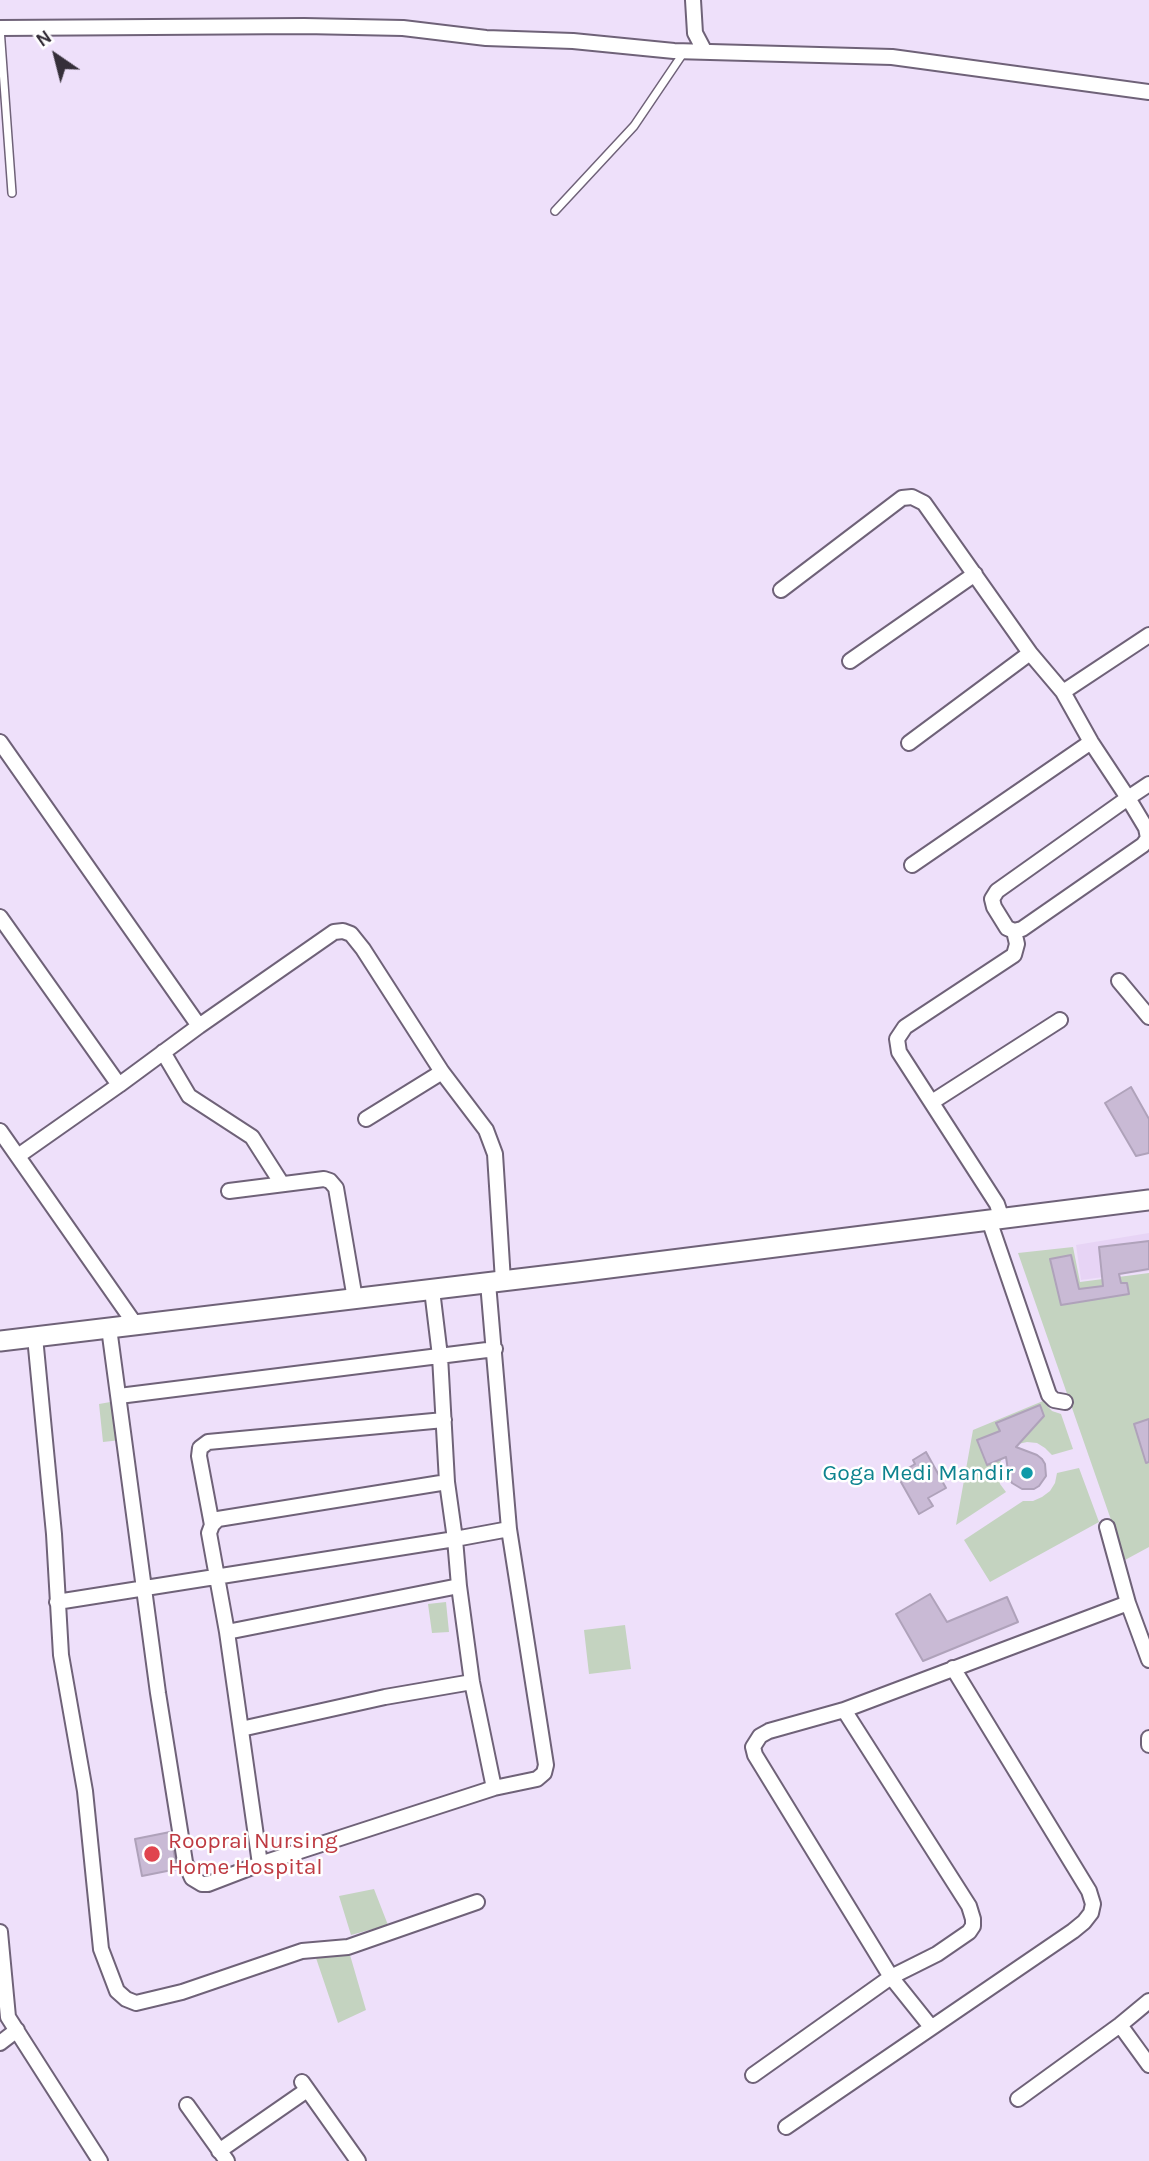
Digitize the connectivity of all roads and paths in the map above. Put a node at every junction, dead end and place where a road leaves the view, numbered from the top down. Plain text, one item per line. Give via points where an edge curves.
1 (693, 0) edge
2 (0, 28) edge
3 (684, 51) junction
4 (705, 51) junction
5 (1149, 92) edge
6 (12, 193) dead end
7 (555, 211) dead end
8 (975, 574) junction
9 (781, 590) dead end
10 (1149, 635) edge
11 (1030, 653) junction
12 (850, 662) dead end
13 (1063, 692) junction
14 (0, 742) edge
15 (1091, 742) junction
16 (909, 743) dead end
17 (1149, 784) edge
18 (1128, 798) junction
19 (912, 865) dead end
20 (0, 917) edge
21 (1014, 930) junction
22 (1119, 981) dead end
23 (1149, 1017) edge
24 (1060, 1020) dead end
25 (199, 1026) junction
26 (163, 1052) junction
27 (442, 1072) junction
28 (119, 1085) junction
29 (932, 1102) junction
30 (366, 1119) dead end
31 (0, 1131) edge
32 (18, 1156) junction
33 (282, 1184) junction
34 (229, 1191) dead end
35 (1149, 1200) edge
36 (995, 1219) junction
37 (496, 1282) junction
38 (432, 1290) junction
39 (355, 1299) junction
40 (135, 1324) junction
41 (109, 1328) junction
42 (35, 1337) junction
43 (0, 1341) edge
44 (495, 1349) junction
45 (440, 1356) junction
46 (120, 1396) junction
47 (1065, 1402) dead end
48 (444, 1420) junction
49 (447, 1482) junction
50 (212, 1525) junction
51 (1107, 1527) dead end
52 (509, 1529) junction
53 (455, 1539) junction
54 (218, 1577) junction
55 (459, 1586) junction
56 (145, 1590) junction
57 (57, 1602) junction
58 (1128, 1603) junction
59 (227, 1632) junction
60 (1149, 1660) edge
61 (953, 1668) junction
62 (472, 1682) junction
63 (844, 1710) junction
64 (241, 1729) junction
65 (1149, 1738) edge
66 (1149, 1745) edge
67 (494, 1788) junction
68 (260, 1864) junction
69 (477, 1902) dead end
70 (0, 1932) edge
71 (891, 1977) junction
72 (1149, 2001) edge
73 (4, 2015) edge
74 (1120, 2025) junction
75 (931, 2027) junction
76 (17, 2030) junction
77 (0, 2043) edge
78 (1149, 2065) edge
79 (753, 2074) dead end
80 (1018, 2099) dead end
81 (187, 2105) dead end
82 (786, 2127) dead end
83 (223, 2156) edge
84 (100, 2161) edge
85 (358, 2161) edge

1 - 4 street via 695,33
2 - 3 street via 403,28
2 - 6 lane
3 - 4 street
3 - 7 lane via 634,126
4 - 5 street via 892,57
8 - 9 street via 924,503 912,497 902,498
8 - 11 street
8 - 12 street
10 - 13 street
11 - 13 street
11 - 16 street
13 - 15 street
14 - 25 street
15 - 18 street
15 - 19 street
17 - 18 street
18 - 21 street via 1146,828 1148,838 1143,845 1023,929
18 - 21 street via 997,891 994,907 1007,928
20 - 28 street
21 - 29 street via 1014,955 905,1027 897,1039 899,1052
22 - 23 street
24 - 29 street
25 - 26 street
25 - 27 street via 334,932 344,931 363,950
26 - 28 street
26 - 33 street via 189,1096 252,1138
27 - 30 street
27 - 37 street via 486,1130 495,1153
28 - 32 street
29 - 36 street via 997,1204
31 - 32 street
32 - 40 street
33 - 34 street
33 - 39 street via 324,1178 336,1188
35 - 36 street
36 - 37 street
36 - 47 street via 1049,1395
37 - 38 street
37 - 44 street
38 - 39 street
38 - 45 street
39 - 40 street
40 - 41 street
41 - 42 street
41 - 46 street
42 - 43 street
42 - 57 street
44 - 45 street
44 - 52 street
45 - 46 street
45 - 48 street
46 - 56 street
48 - 49 street
48 - 50 street via 208,1442 199,1456
49 - 50 street via 218,1520
49 - 53 street
50 - 54 street via 209,1533
51 - 58 street
52 - 53 street
52 - 67 street via 547,1765 537,1779
53 - 54 street
53 - 55 street
54 - 56 street
54 - 59 street
55 - 59 street
55 - 62 street
56 - 57 street
56 - 68 street via 189,1874 208,1884
57 - 69 street via 61,1655 85,1791 101,1949 117,1991 126,1999 136,2003 182,1992 302,1951 348,1947
58 - 60 street
58 - 61 street
59 - 64 street
61 - 63 street
61 - 75 street via 1093,1904 1091,1913 1073,1931
62 - 64 street
62 - 67 street
63 - 71 street via 973,1919 969,1932
63 - 71 street via 769,1731 753,1746
64 - 68 street
65 - 66 street
67 - 68 street
70 - 73 street
71 - 75 street
71 - 79 street
72 - 74 street
73 - 76 street
74 - 78 street
74 - 80 street
75 - 82 street
76 - 77 street
76 - 84 street
81 - 83 street
83 - 85 street via 305,2086

